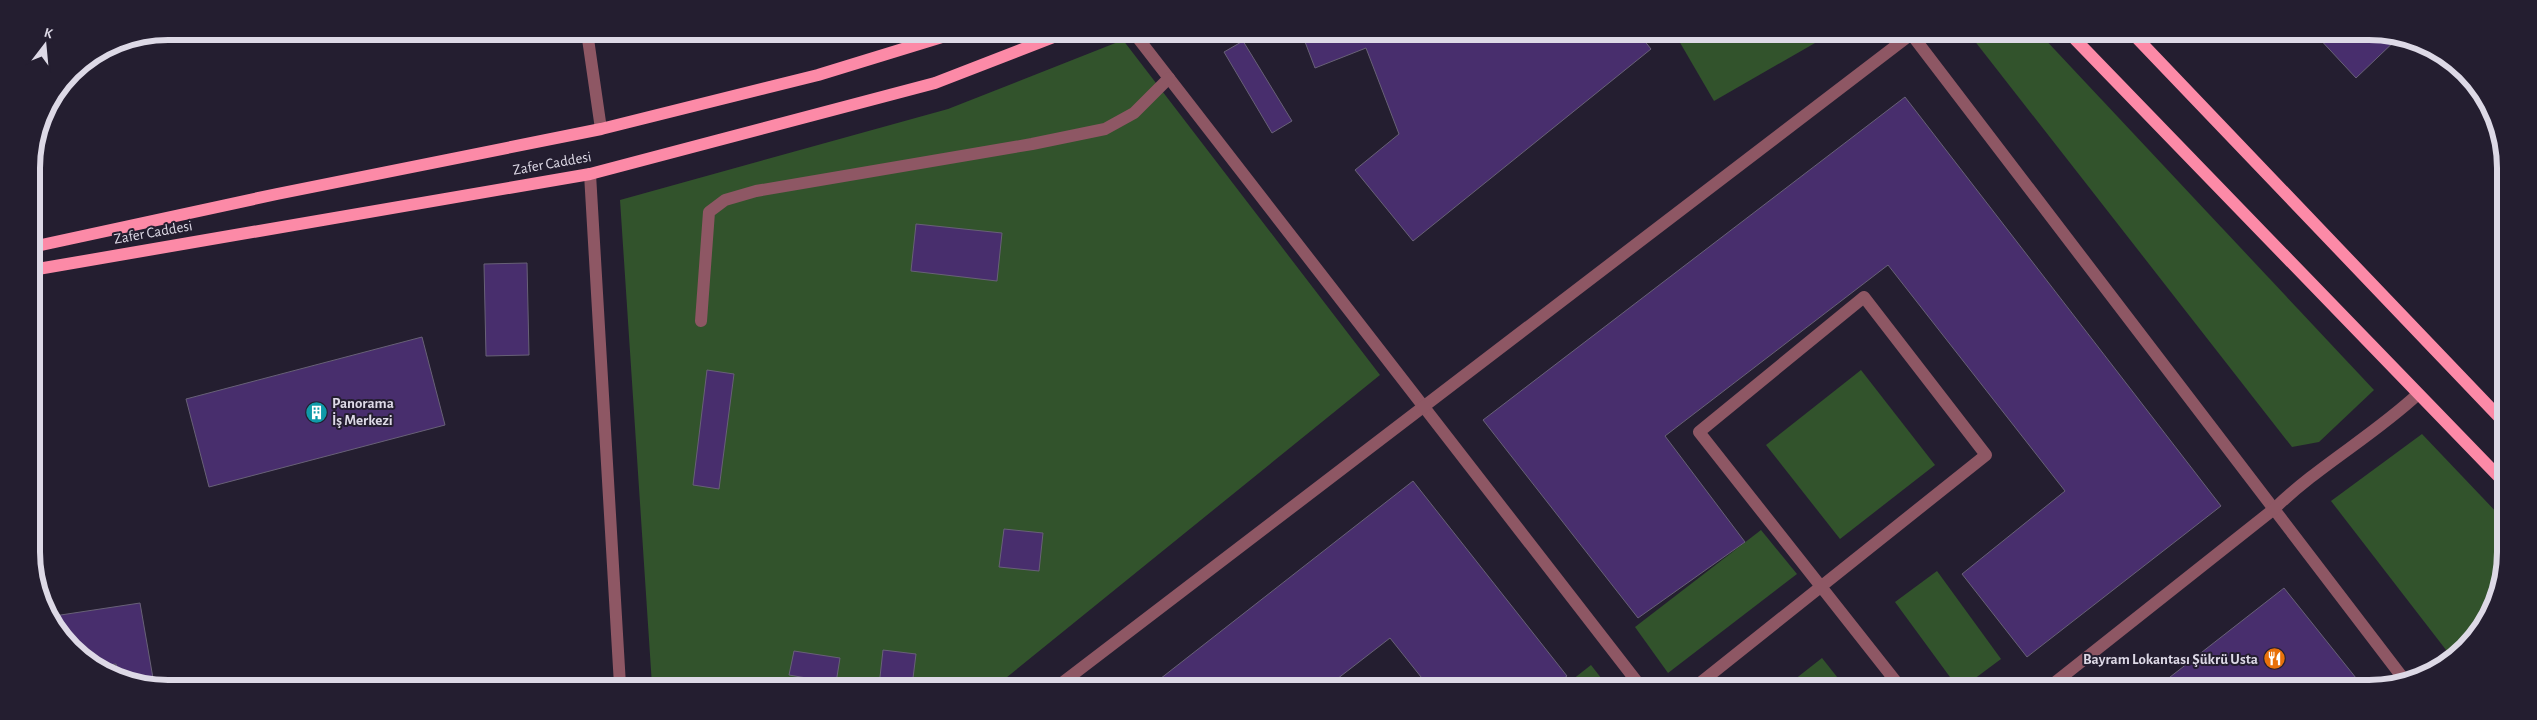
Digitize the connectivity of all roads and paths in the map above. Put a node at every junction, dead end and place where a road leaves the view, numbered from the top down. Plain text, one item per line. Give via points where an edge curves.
1 (588, 40) edge
2 (932, 40) edge
3 (1046, 40) edge
4 (1139, 40) edge
5 (1904, 40) edge
6 (1915, 40) edge
7 (2076, 40) edge
8 (2139, 40) edge
9 (1169, 78) junction
10 (601, 129) junction
11 (590, 174) junction
12 (40, 245) edge
13 (40, 269) edge
14 (701, 321) dead end
15 (2418, 394) junction
16 (1424, 406) junction
17 (2497, 415) edge
18 (2497, 475) edge
19 (2274, 509) junction
20 (1821, 587) junction
21 (2401, 676) edge
22 (620, 680) edge
23 (1066, 680) edge
24 (1636, 680) edge
25 (1704, 680) edge
26 (1895, 680) edge
27 (2058, 680) edge

1 - 10 street
2 - 10 main road, Zafer Caddesi via 818,75
3 - 11 main road, Zafer Caddesi via 935,83
4 - 9 street
5 - 16 street
6 - 19 street
7 - 15 main road
8 - 17 main road
9 - 14 street via 1134,113 1105,129 756,191 725,200 709,212
9 - 16 street
10 - 12 main road, Zafer Caddesi
11 - 13 main road, Zafer Caddesi
11 - 22 street
15 - 18 main road
15 - 19 street via 2388,421 2296,488
16 - 23 street
16 - 24 street
19 - 21 street
19 - 27 street
20 - 20 street via 1986,455 1864,297 1699,432
20 - 25 street
20 - 26 street

